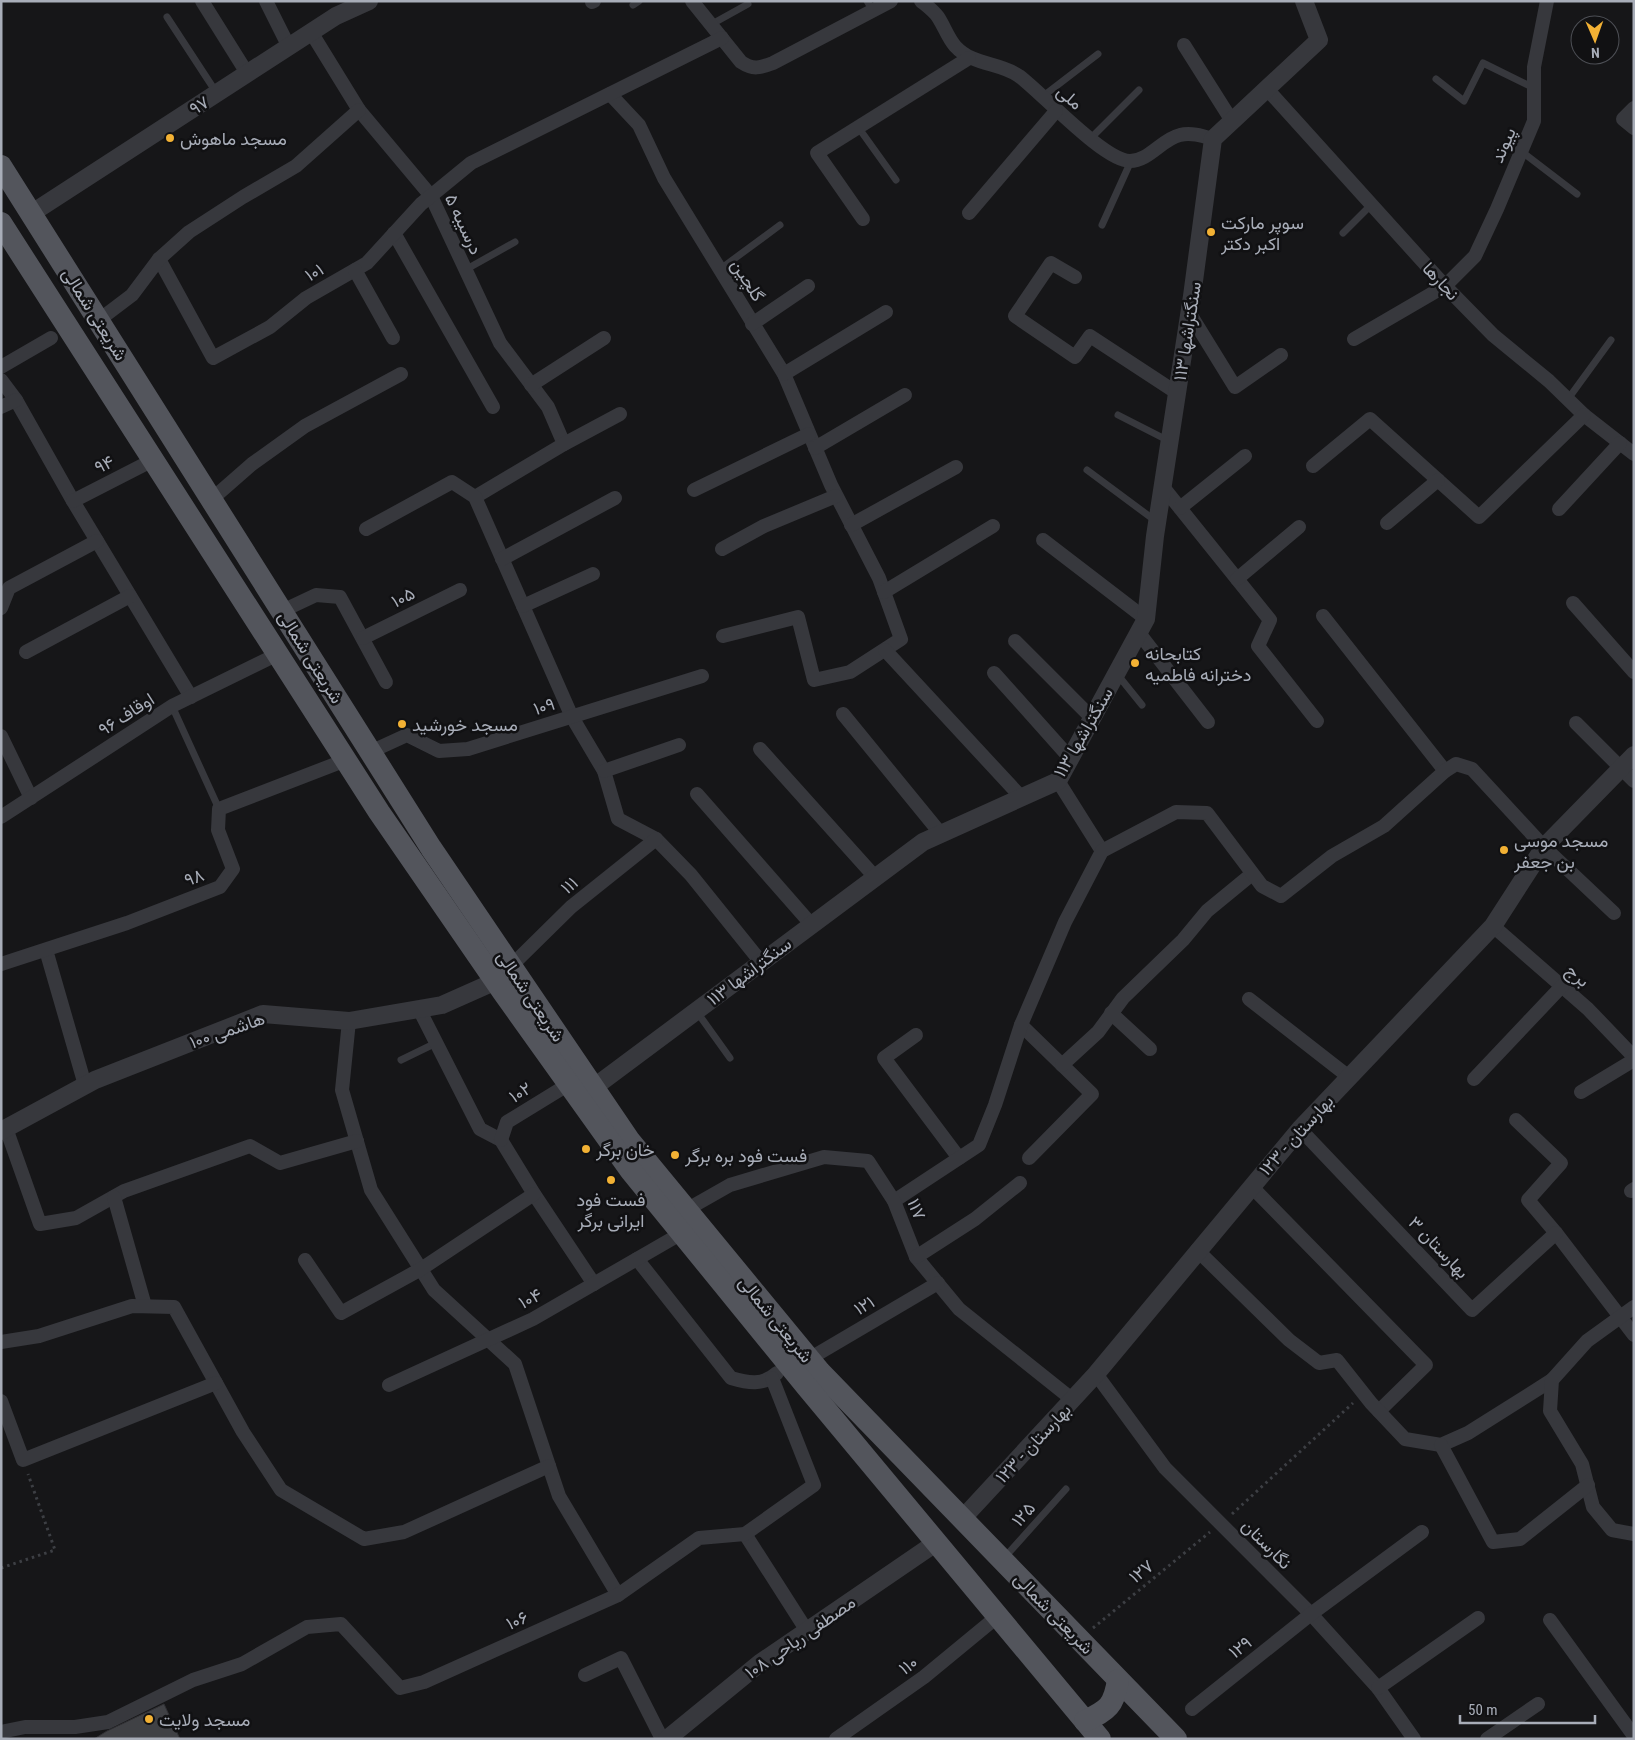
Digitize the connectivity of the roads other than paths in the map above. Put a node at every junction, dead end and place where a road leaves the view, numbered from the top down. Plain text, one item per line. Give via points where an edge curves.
1 (202, 1) edge
2 (266, 1) edge
3 (369, 1) edge
4 (692, 1) edge
5 (891, 1) edge
6 (921, 1) edge
7 (1304, 1) edge
8 (1547, 1) edge
9 (748, 4) dead end
10 (870, 6) edge
11 (167, 17) dead end
12 (712, 24) junction
13 (311, 32) junction
14 (722, 38) junction
15 (1184, 45) dead end
16 (289, 47) junction
17 (1098, 54) dead end
18 (969, 58) junction
19 (247, 73) junction
20 (1436, 79) dead end
21 (1534, 88) junction
22 (1267, 89) junction
23 (1139, 90) dead end
24 (217, 93) junction
25 (610, 94) junction
26 (1042, 97) junction
27 (1634, 108) edge
28 (359, 110) junction
29 (1056, 111) junction
30 (1232, 121) junction
31 (858, 127) junction
32 (1634, 128) edge
33 (1091, 138) junction
34 (1214, 139) junction
35 (1521, 150) junction
36 (1131, 161) junction
37 (1, 166) edge
38 (896, 180) dead end
39 (1577, 194) dead end
40 (426, 200) junction
41 (1371, 205) junction
42 (32, 213) junction
43 (969, 213) dead end
44 (862, 219) dead end
45 (780, 225) dead end
46 (1102, 225) dead end
47 (2, 226) edge
48 (394, 233) junction
49 (1343, 233) dead end
50 (515, 242) dead end
51 (159, 259) junction
52 (355, 270) junction
53 (464, 270) junction
54 (719, 270) junction
55 (1075, 277) dead end
56 (808, 286) dead end
57 (1444, 286) junction
58 (886, 312) dead end
59 (1190, 314) junction
60 (99, 320) junction
61 (752, 324) junction
62 (52, 338) dead end
63 (393, 338) dead end
64 (604, 338) dead end
65 (1354, 339) dead end
66 (1610, 340) dead end
67 (1281, 355) dead end
68 (1, 367) edge
69 (401, 374) dead end
70 (784, 374) junction
71 (1, 380) edge
72 (531, 385) junction
73 (1177, 393) junction
74 (905, 395) dead end
75 (1568, 399) junction
76 (16, 400) junction
77 (1, 407) edge
78 (493, 407) dead end
79 (620, 414) dead end
80 (1118, 415) dead end
81 (1584, 415) junction
82 (809, 434) junction
83 (1170, 441) junction
84 (1620, 443) junction
85 (564, 444) junction
86 (815, 448) junction
87 (1634, 454) edge
88 (1246, 456) dead end
89 (153, 460) junction
90 (1313, 466) dead end
91 (956, 467) dead end
92 (1087, 470) dead end
93 (1438, 480) junction
94 (1163, 487) junction
95 (694, 490) dead end
96 (836, 496) junction
97 (475, 497) junction
98 (615, 498) dead end
99 (212, 499) junction
100 (73, 501) junction
101 (1180, 508) junction
102 (1559, 509) dead end
103 (1157, 523) junction
104 (1387, 523) dead end
105 (851, 525) junction
106 (993, 526) dead end
107 (1300, 527) dead end
108 (366, 529) dead end
109 (1043, 540) dead end
110 (97, 541) junction
111 (722, 549) dead end
112 (502, 559) junction
113 (593, 574) dead end
114 (1237, 579) junction
115 (460, 590) dead end
116 (884, 592) junction
117 (130, 596) junction
118 (1573, 603) dead end
119 (523, 606) junction
120 (1, 608) edge
121 (282, 611) junction
122 (1323, 616) dead end
123 (1142, 626) junction
124 (723, 636) dead end
125 (363, 638) junction
126 (1015, 641) dead end
127 (885, 650) junction
128 (26, 652) dead end
129 (278, 654) junction
130 (1634, 672) edge
131 (994, 673) dead end
132 (1117, 673) junction
133 (702, 676) dead end
134 (386, 682) dead end
135 (191, 697) junction
136 (1142, 705) dead end
137 (172, 706) junction
138 (843, 714) dead end
139 (572, 717) junction
140 (1092, 718) junction
141 (1317, 721) dead end
142 (1208, 722) dead end
143 (1576, 723) dead end
144 (1, 736) edge
145 (680, 745) dead end
146 (760, 749) dead end
147 (370, 752) junction
148 (1070, 758) junction
149 (346, 760) junction
150 (1628, 761) edge
151 (1445, 770) junction
152 (604, 771) junction
153 (1058, 781) junction
154 (1634, 782) edge
155 (697, 794) dead end
156 (31, 798) junction
157 (1022, 798) junction
158 (219, 809) junction
159 (1, 817) edge
160 (941, 834) junction
161 (656, 839) junction
162 (1544, 847) junction
163 (1102, 851) junction
164 (421, 854) junction
165 (1252, 874) junction
166 (875, 877) junction
167 (1614, 913) dead end
168 (812, 924) junction
169 (1493, 926) junction
170 (46, 950) junction
171 (761, 962) junction
172 (1, 964) edge
173 (503, 973) junction
174 (1562, 986) junction
175 (1248, 999) dead end
176 (419, 1009) junction
177 (696, 1010) junction
178 (1111, 1013) junction
179 (349, 1021) junction
180 (1021, 1025) junction
181 (916, 1035) dead end
182 (436, 1043) junction
183 (1150, 1049) dead end
184 (730, 1058) dead end
185 (1634, 1059) edge
186 (401, 1060) dead end
187 (1062, 1065) junction
188 (1349, 1077) junction
189 (1474, 1078) dead end
190 (569, 1084) junction
191 (85, 1085) junction
192 (593, 1088) junction
193 (1581, 1092) dead end
194 (1516, 1120) dead end
195 (1300, 1129) junction
196 (4, 1130) edge
197 (357, 1140) junction
198 (501, 1140) junction
199 (959, 1158) junction
200 (1029, 1158) dead end
201 (1020, 1183) dead end
202 (1251, 1186) junction
203 (534, 1194) junction
204 (114, 1197) junction
205 (894, 1201) junction
206 (686, 1210) junction
207 (682, 1233) junction
208 (1556, 1233) junction
209 (1198, 1250) junction
210 (916, 1256) junction
211 (637, 1259) junction
212 (305, 1260) dead end
213 (421, 1269) junction
214 (938, 1283) junction
215 (594, 1284) junction
216 (145, 1306) junction
217 (1634, 1307) edge
218 (1621, 1316) junction
219 (1634, 1335) edge
220 (487, 1338) junction
221 (1, 1342) edge
222 (790, 1367) junction
223 (1096, 1374) junction
224 (1552, 1380) junction
225 (216, 1383) junction
226 (389, 1385) dead end
227 (1073, 1400) junction
228 (1, 1401) edge
229 (1379, 1411) junction
230 (1441, 1446) junction
231 (549, 1466) junction
232 (1588, 1485) junction
233 (1066, 1489) dead end
234 (962, 1520) junction
235 (1422, 1532) dead end
236 (745, 1534) junction
237 (1634, 1534) edge
238 (937, 1542) junction
239 (1002, 1560) junction
240 (618, 1595) junction
241 (1311, 1614) junction
242 (998, 1616) junction
243 (1478, 1618) dead end
244 (1550, 1620) dead end
245 (807, 1631) junction
246 (585, 1675) dead end
247 (1118, 1680) junction
248 (1378, 1688) junction
249 (1538, 1704) dead end
250 (1192, 1709) dead end
251 (1, 1732) edge
252 (1093, 1733) edge
253 (1634, 1736) edge
254 (662, 1739) edge
255 (667, 1739) edge
256 (836, 1739) edge
257 (1176, 1739) edge
258 (1414, 1739) edge
259 (1487, 1739) edge

1 - 19 street
2 - 16 street
3 - 13 street, ۹۷
4 - 12 street
5 - 10 street
6 - 18 street, ملی via 937,14 954,46
7 - 22 street via 1319,40
8 - 21 street, پیوند via 1534,67
9 - 12 lane
10 - 14 street via 759,68 748,67 741,62
11 - 24 lane
12 - 14 street
13 - 16 street, ۹۷
13 - 28 street, درسیبه ۵
14 - 25 street, ۱۰۱
15 - 30 street
16 - 19 street, ۹۷
17 - 26 lane
18 - 26 street, ملی via 988,66 1006,68
18 - 31 street
19 - 24 street, ۹۷
20 - 21 lane via 1464,101 1483,62
21 - 35 street, پیوند via 1534,121
22 - 30 street
22 - 41 street, نجارها
23 - 33 lane
24 - 42 street, ۹۷
25 - 40 street, ۱۰۱ via 471,163
25 - 54 street, گلچین via 639,125 664,178
26 - 29 street, ملی
27 - 32 street via 1623,119
28 - 40 street, درسیبه ۵
28 - 51 street via 296,166 189,232
29 - 33 street, ملی
29 - 43 street
30 - 34 street
31 - 38 lane
31 - 44 street via 817,153
33 - 36 street, ملی via 1118,159
34 - 36 street via 1179,135 1144,157
34 - 59 street, سنگتراشها ۱۱۳
35 - 39 lane
35 - 57 street, پیوند via 1475,256
36 - 46 lane
37 - 42 main road, شریعتی شمالی
40 - 48 street, ۱۰۱
40 - 53 street, درسیبه ۵
41 - 49 lane
41 - 57 street, نجارها
42 - 60 main road, شریعتی شمالی
45 - 54 lane
47 - 89 main road, شریعتی شمالی
48 - 52 street, ۱۰۱ via 367,263
48 - 78 street
50 - 53 lane
51 - 52 street, ۱۰۱ via 213,358 270,327 306,298
51 - 60 street via 132,295
52 - 63 street
53 - 72 street, درسیبه ۵ via 500,343
54 - 61 street, گلچین
55 - 73 street via 1051,263 1015,316 1075,357 1090,336
56 - 61 street
57 - 65 street, پیوند
57 - 75 street, نجارها via 1494,335
58 - 70 street
59 - 67 street via 1235,387
59 - 73 street, سنگتراشها ۱۱۳
60 - 99 main road, شریعتی شمالی
61 - 70 street, گلچین
62 - 68 street
64 - 72 street
66 - 75 lane
69 - 99 street via 305,426 252,464
70 - 82 street, گلچین
71 - 76 street
72 - 85 street, درسیبه ۵ via 548,407
73 - 83 street, سنگتراشها ۱۱۳
74 - 86 street
75 - 81 street, نجارها
76 - 77 street
76 - 100 street
79 - 85 street
80 - 83 lane
81 - 84 street, نجارها
81 - 93 street via 1479,517
82 - 86 street, گلچین
82 - 95 street
83 - 94 street, سنگتراشها ۱۱۳
84 - 87 street, نجارها
84 - 102 street
85 - 97 street
86 - 96 street, گلچین
88 - 101 street
89 - 100 street, ۹۴
89 - 129 main road, شریعتی شمالی
90 - 93 street via 1370,419
91 - 105 street
92 - 103 lane
93 - 104 street
94 - 101 street
94 - 103 street, سنگتراشها ۱۱۳
96 - 105 street, گلچین
96 - 111 street via 764,526
97 - 108 street via 452,482
97 - 112 street
98 - 112 street
99 - 121 main road, شریعتی شمالی
100 - 110 street
101 - 114 street
103 - 123 street, سنگتراشها ۱۱۳
105 - 116 street, گلچین
106 - 116 street
107 - 114 street
109 - 123 street
110 - 117 street
110 - 120 street via 10,588
112 - 119 street
113 - 119 street
114 - 141 street via 1270,620 1258,646
115 - 125 street, ۱۰۵
116 - 127 street, گلچین via 901,639
117 - 128 street
117 - 135 street
118 - 130 street
119 - 139 street
121 - 125 street via 316,595 340,597
121 - 147 main road, شریعتی شمالی
122 - 151 street
123 - 132 street, سنگتراشها ۱۱۳
123 - 142 street
124 - 127 street, گلچین via 798,617 814,680 850,672
125 - 134 street
126 - 140 street
127 - 157 street
129 - 135 street, اوقاف ۹۶
129 - 149 main road, شریعتی شمالی
131 - 148 street
132 - 136 lane
132 - 140 street, سنگتراشها ۱۱۳
133 - 139 street, ۱۰۹
135 - 137 street, اوقاف ۹۶
137 - 156 street, اوقاف ۹۶
137 - 158 lane
138 - 160 street
139 - 147 street, ۱۰۹ via 468,749 439,751 408,735
139 - 152 street
140 - 148 street, سنگتراشها ۱۱۳
143 - 150 street
144 - 156 street
145 - 152 street
146 - 166 street
147 - 164 main road, شریعتی شمالی
148 - 153 street, سنگتراشها ۱۱۳
149 - 158 street
149 - 164 main road, شریعتی شمالی
150 - 154 street
150 - 162 street, بهارستان - ۱۲۳
151 - 162 street via 1456,764 1472,769
151 - 165 street via 1384,826 1332,856 1281,896 1262,886
152 - 161 street via 618,819
153 - 157 street, سنگتراشها ۱۱۳
153 - 163 street
155 - 168 street
156 - 159 street, اوقاف ۹۶
157 - 160 street, سنگتراشها ۱۱۳
158 - 170 street, ۹۸ via 218,830 233,869 220,887
160 - 166 street, سنگتراشها ۱۱۳ via 923,842
161 - 171 street via 691,875
161 - 173 street, ۱۱۱ via 572,907
162 - 167 street
162 - 169 street, بهارستان - ۱۲۳
163 - 165 street via 1176,812 1208,814
163 - 180 street via 1065,922
164 - 173 main road, شریعتی شمالی
165 - 178 street via 1207,911
166 - 168 street, سنگتراشها ۱۱۳
168 - 171 street, سنگتراشها ۱۱۳
169 - 174 street, برج
169 - 188 street, بهارستان - ۱۲۳
170 - 172 street, ۹۸
170 - 191 street
171 - 177 street, سنگتراشها ۱۱۳
173 - 176 street, هاشمی ۱۰۰ via 442,1005
173 - 190 main road, شریعتی شمالی
173 - 192 main road, شریعتی شمالی
174 - 185 street, برج
174 - 189 street
175 - 188 street
176 - 179 street, هاشمی ۱۰۰
176 - 182 street
177 - 184 lane
177 - 192 street, سنگتراشها ۱۱۳
178 - 183 street
178 - 187 street via 1098,1032
179 - 191 street, هاشمی ۱۰۰ via 264,1014
179 - 197 street via 342,1090
180 - 187 street
180 - 199 street via 979,1145
181 - 199 street via 884,1058
182 - 186 lane
182 - 198 street via 480,1129
185 - 193 street
187 - 200 street via 1092,1094
188 - 195 street, بهارستان - ۱۲۳
190 - 198 street, ۱۰۲ via 507,1122
190 - 207 main road, شریعتی شمالی via 631,1171
191 - 196 street, هاشمی ۱۰۰
192 - 206 main road, شریعتی شمالی via 629,1140
194 - 208 street via 1561,1163 1528,1200
195 - 202 street, بهارستان - ۱۲۳
195 - 208 street, بهارستان ۳ via 1472,1310
196 - 204 street via 40,1224 76,1218
197 - 204 street via 280,1163 250,1146
197 - 213 street via 371,1190
198 - 203 street
199 - 205 street
201 - 210 street via 975,1219
202 - 209 street, بهارستان - ۱۲۳
202 - 229 street via 1426,1365
203 - 213 street
203 - 215 street
204 - 216 street
205 - 206 street, ۱۱۷ via 868,1161 824,1157 730,1185
205 - 210 street, ۱۱۷
206 - 222 main road, شریعتی شمالی
207 - 211 street, ۱۰۴
207 - 222 main road, شریعتی شمالی
208 - 218 street
209 - 223 street, بهارستان - ۱۲۳
209 - 229 street via 1289,1340 1319,1363 1337,1360
210 - 214 street, ۱۱۷
211 - 215 street, ۱۰۴
211 - 222 street, ۱۲۱ via 731,1378 753,1384
212 - 213 street via 340,1313
213 - 220 street via 434,1290
214 - 222 street, ۱۲۱
214 - 227 street, ۱۱۷ via 959,1309
215 - 220 street, ۱۰۴ via 533,1319
216 - 221 street via 132,1306 39,1336
216 - 225 street via 174,1307
217 - 218 street
218 - 219 street
218 - 224 street via 1587,1341
220 - 226 street, ۱۰۴
220 - 231 street via 515,1364
222 - 234 main road, شریعتی شمالی
222 - 236 street via 814,1485
222 - 238 main road, شریعتی شمالی
223 - 227 street, بهارستان - ۱۲۳
223 - 241 street, نگارستان via 1166,1468
224 - 230 street via 1468,1433
224 - 232 street via 1550,1411 1582,1464
225 - 228 street via 23,1460
225 - 231 street via 281,1490 364,1539 404,1532
227 - 234 street, بهارستان - ۱۲۳
229 - 230 street via 1405,1439
230 - 232 street via 1493,1542 1520,1539
231 - 240 street via 559,1496
232 - 237 street via 1593,1507 1612,1530
233 - 239 lane, ۱۲۵
234 - 239 main road, شریعتی شمالی
235 - 241 street, ۱۲۹
236 - 240 street, ۱۰۶ via 699,1538
236 - 245 street
238 - 242 main road, شریعتی شمالی
238 - 245 street, مصطفی ریاحی ۱۰۸
239 - 247 main road, شریعتی شمالی
240 - 251 street, ۱۰۶ via 424,1682 400,1688 340,1624 307,1627 242,1664 193,1680 108,1722 76,1727 25,1727
241 - 248 street, نگارستان
241 - 250 street, ۱۲۹
242 - 252 main road, شریعتی شمالی
242 - 256 street, ۱۱۰ via 924,1677
243 - 248 street
244 - 253 street
245 - 255 street, مصطفی ریاحی ۱۰۸ via 760,1663
246 - 254 street via 621,1658
247 - 252 main road via 1115,1697
247 - 257 main road, شریعتی شمالی
248 - 258 street, نگارستان
249 - 259 street

